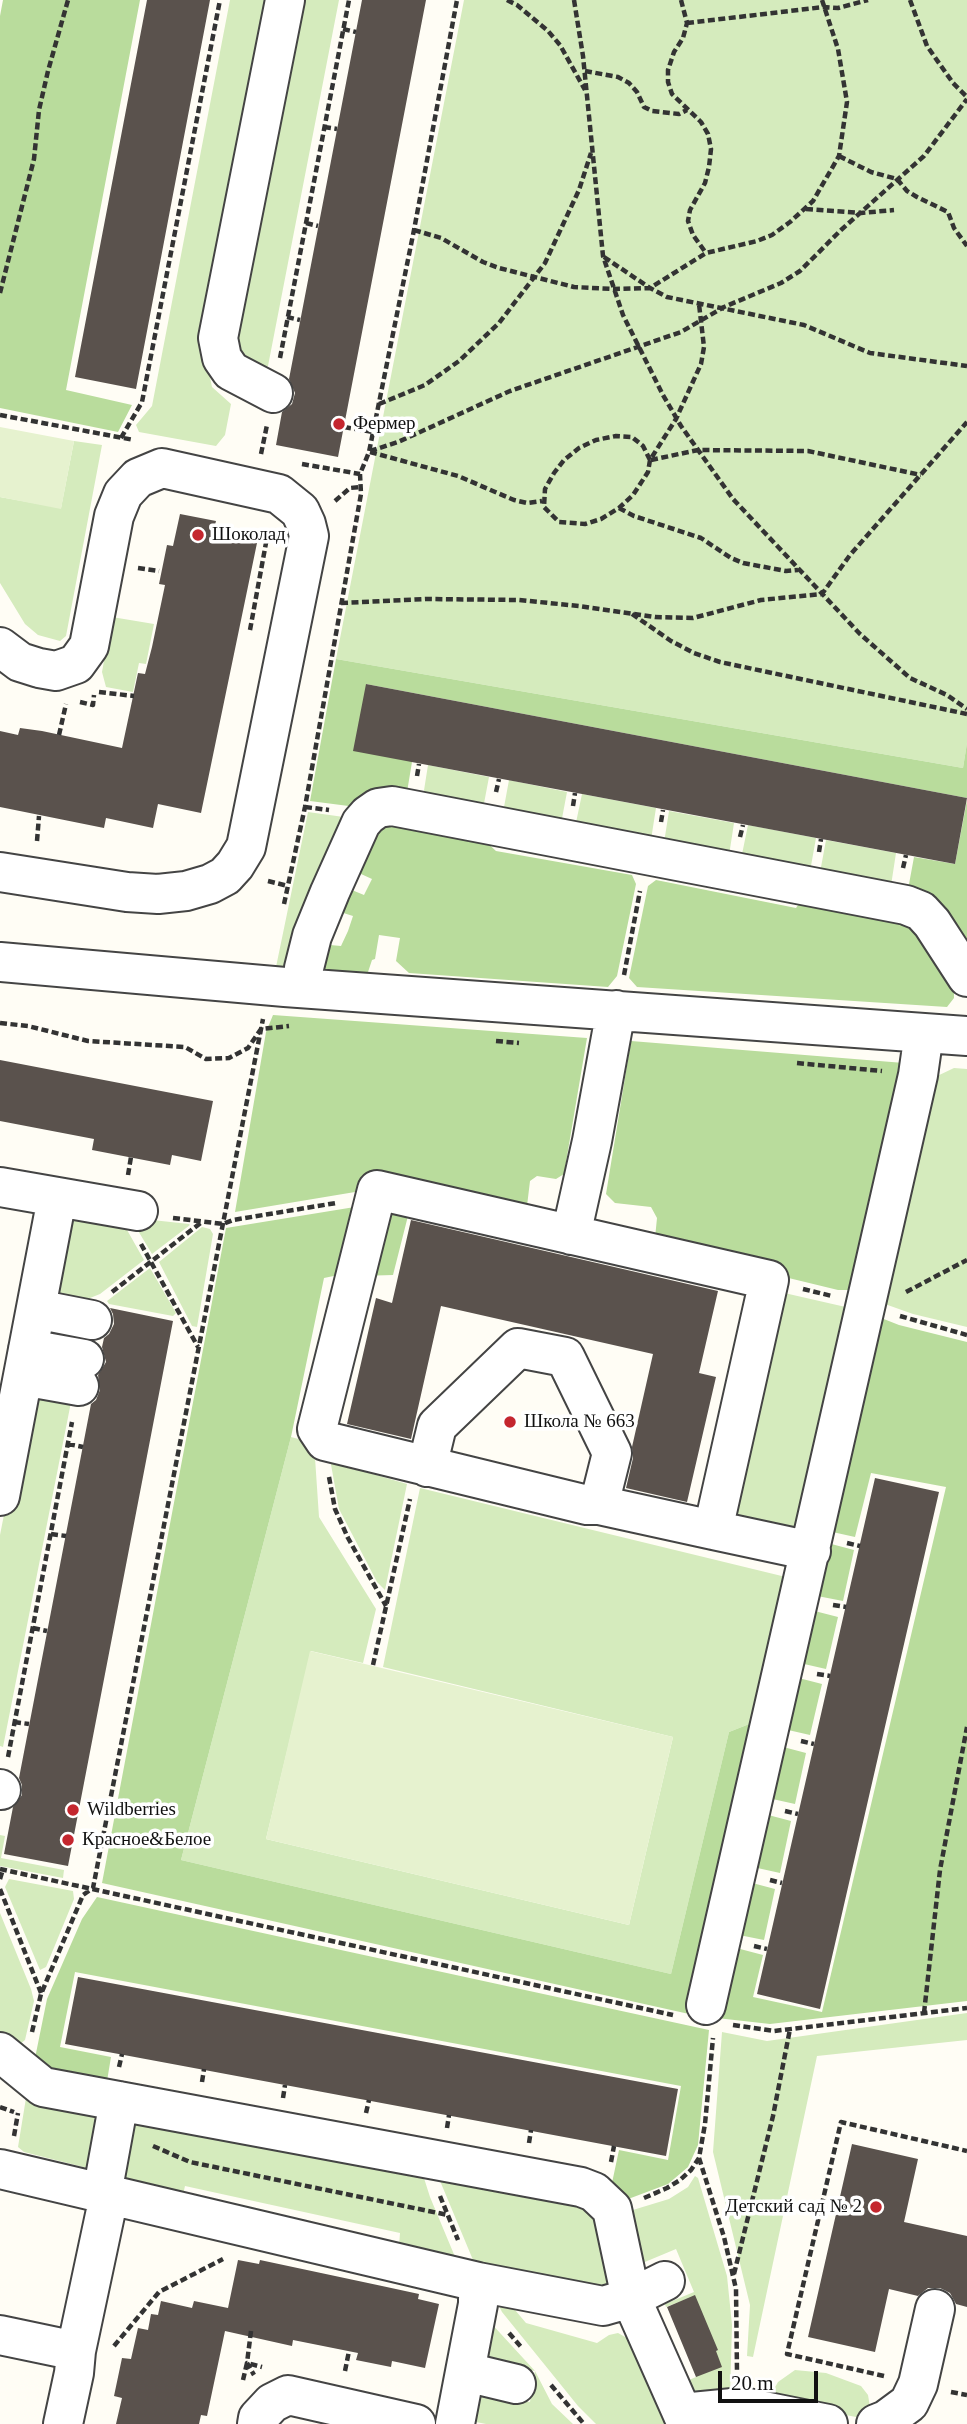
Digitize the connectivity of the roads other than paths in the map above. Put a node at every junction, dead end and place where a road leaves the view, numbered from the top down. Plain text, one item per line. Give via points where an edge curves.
1 (285, 0) edge
2 (273, 393) road end
3 (0, 647) edge
4 (0, 872) edge
5 (0, 962) edge
6 (966, 973) edge
7 (302, 1007) junction
8 (616, 1010) junction
9 (924, 1033) junction
10 (967, 1036) edge
11 (0, 1187) edge
12 (57, 1198) junction
13 (130, 1210) road end
14 (571, 1235) junction
15 (36, 1309) junction
16 (92, 1320) road end
17 (26, 1363) junction
18 (82, 1373) road end
19 (423, 1466) junction
20 (0, 1496) edge
21 (599, 1505) junction
22 (713, 1530) junction
23 (811, 1551) junction
24 (705, 2020) road end
25 (0, 2052) edge
26 (118, 2107) junction
27 (0, 2169) edge
28 (105, 2195) junction
29 (665, 2281) dead end
30 (478, 2282) junction
31 (631, 2298) junction
32 (935, 2309) dead end
33 (0, 2335) edge
34 (94, 2350) junction
35 (466, 2372) junction
36 (516, 2384) dead end
37 (685, 2418) edge
38 (63, 2424) edge
39 (257, 2424) edge
40 (416, 2424) edge
41 (455, 2424) edge
42 (828, 2424) edge
43 (876, 2424) edge

1 - 2 street via 218,338 222,358 231,371
3 - 4 street via 20,662 39,668 56,671 76,664 89,646 114,516 123,494 138,478 162,468 279,494 300,511 306,524 309,537 246,846 235,865 210,884 158,894
5 - 7 street
6 - 7 street via 932,923 921,911 906,905 391,806 378,808 361,823 330,892 304,968
7 - 8 street
8 - 9 street
8 - 14 street
9 - 10 street
9 - 23 street
11 - 12 street
12 - 13 street
12 - 15 street
14 - 19 street via 377,1190 317,1429 324,1441
14 - 22 street via 769,1280
15 - 16 street
15 - 17 street
17 - 18 street
17 - 20 street
19 - 21 street
19 - 21 street via 438,1426 518,1348 565,1357 612,1453
21 - 22 street
22 - 23 street
23 - 24 street
25 - 26 street via 43,2087
26 - 28 street
26 - 31 street via 582,2187 612,2209
27 - 28 street
28 - 30 street
28 - 34 street
29 - 31 street
30 - 31 street via 603,2306
30 - 35 street
31 - 37 street
32 - 43 street via 918,2384 909,2403
33 - 34 street
34 - 38 street via 74,2373
35 - 36 street
35 - 41 street
37 - 42 street via 732,2407
39 - 40 street via 272,2403 288,2395

